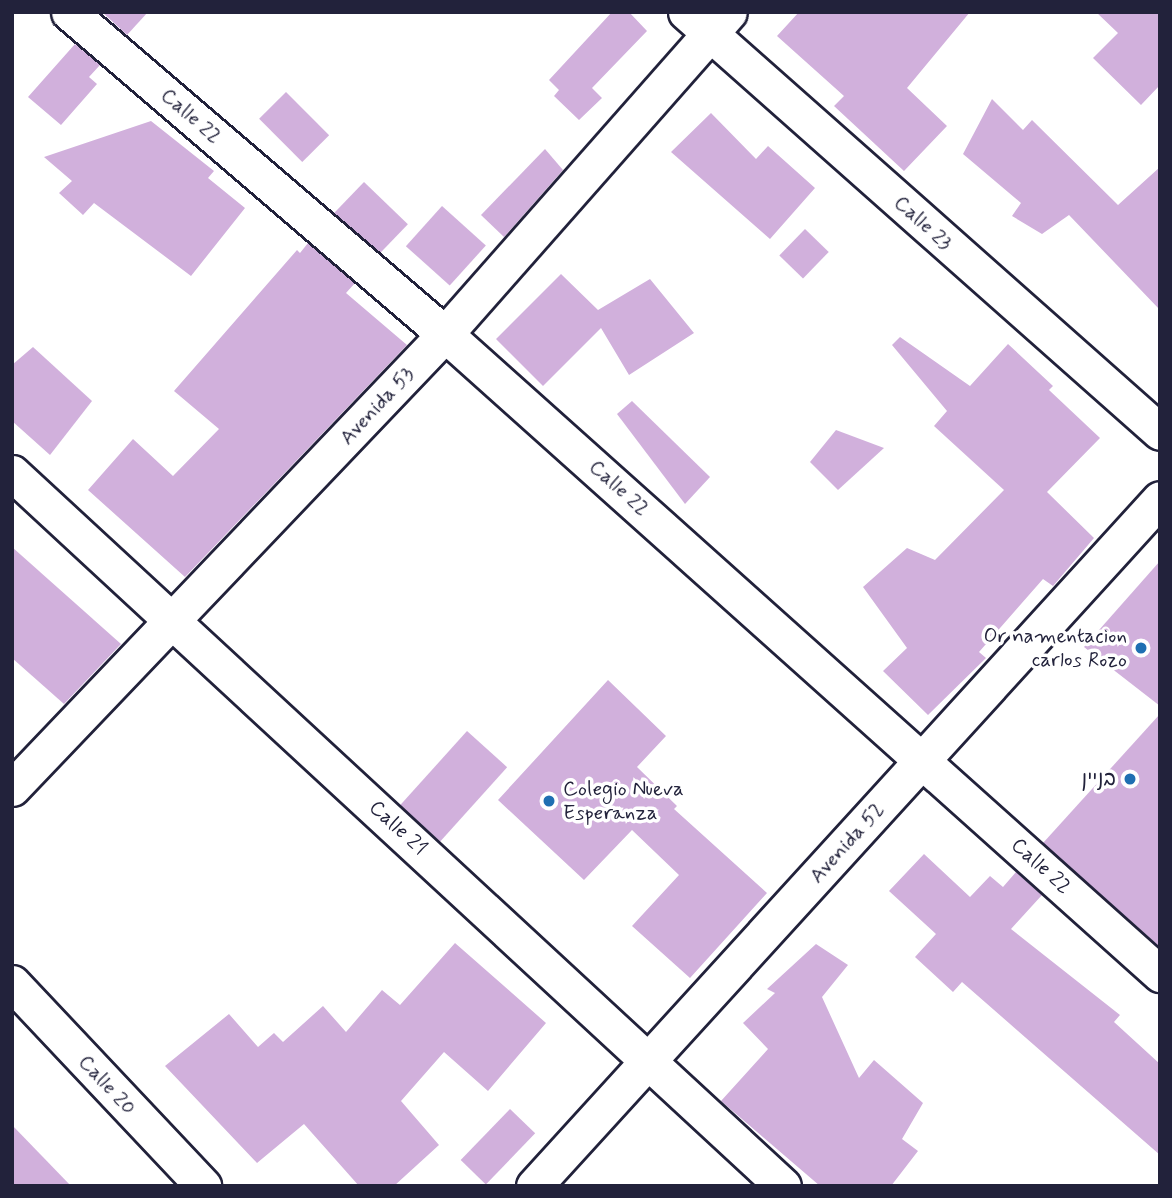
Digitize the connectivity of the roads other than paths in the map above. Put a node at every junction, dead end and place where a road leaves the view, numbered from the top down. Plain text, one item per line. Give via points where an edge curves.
1 (69, 12) edge
2 (708, 20) edge
3 (445, 334) junction
4 (1160, 432) edge
5 (12, 472) edge
6 (1160, 499) edge
7 (174, 622) junction
8 (923, 759) junction
9 (12, 788) edge
10 (1160, 974) edge
11 (12, 983) edge
12 (650, 1060) junction
13 (202, 1186) edge
14 (534, 1186) edge
15 (783, 1186) edge

1 - 3 street, Calle 22
2 - 3 street, Avenida 53
2 - 4 street, Calle 23
3 - 7 street, Avenida 53
3 - 8 street, Calle 22
5 - 7 street, Calle 21
6 - 8 street, Avenida 52
7 - 9 street, Avenida 53
7 - 12 street, Calle 21
8 - 10 street, Calle 22
8 - 12 street, Avenida 52
11 - 13 street, Calle 20
12 - 14 street, Avenida 52
12 - 15 street, Calle 21

